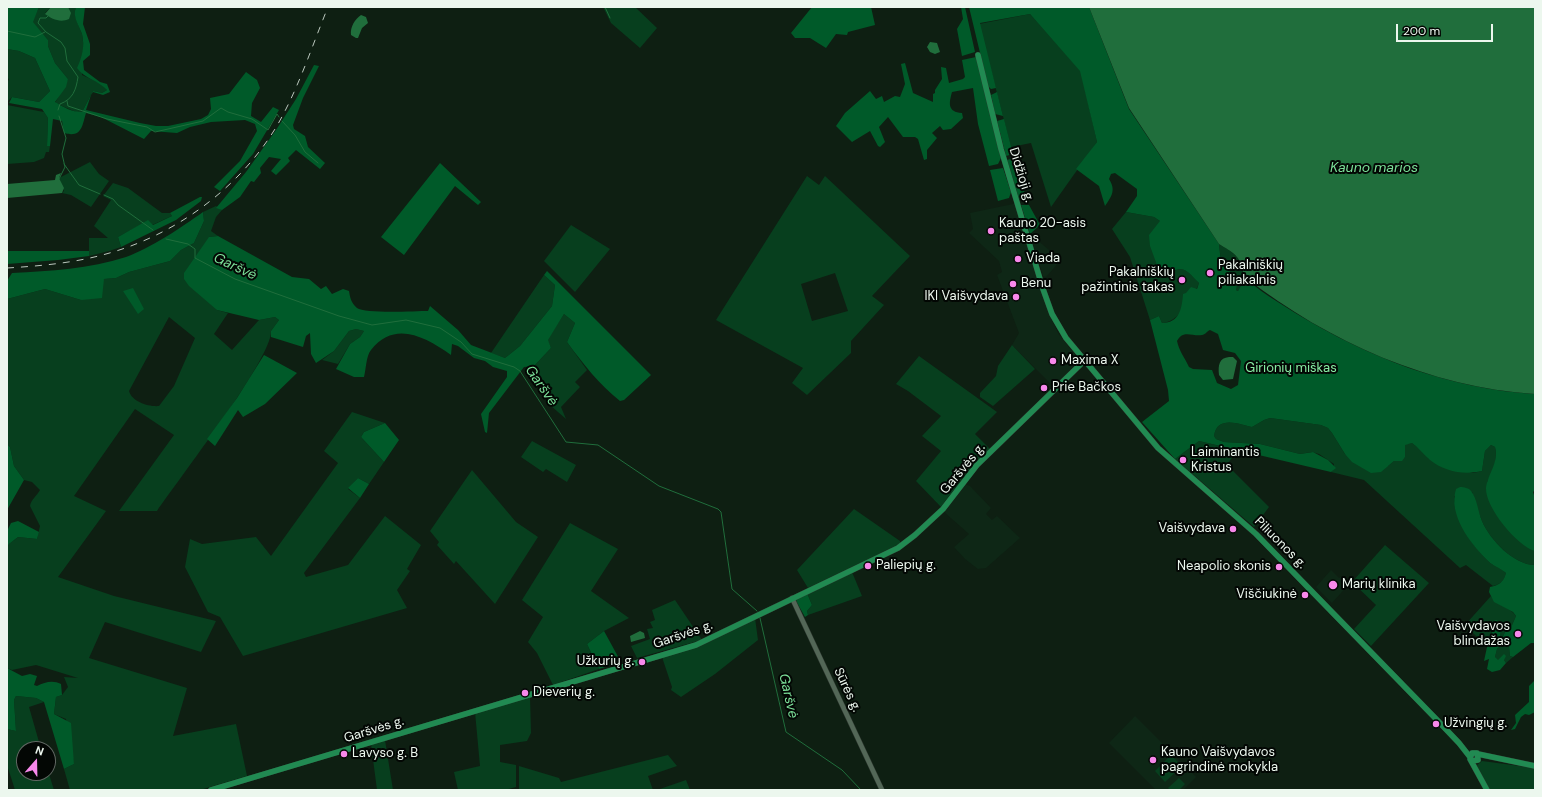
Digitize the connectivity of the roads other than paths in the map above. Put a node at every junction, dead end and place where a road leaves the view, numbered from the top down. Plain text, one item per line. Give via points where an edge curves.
1 (978, 54) dead end
2 (1084, 361) junction
3 (792, 598) junction
4 (1475, 758) junction
5 (1535, 766) edge
6 (211, 790) edge
7 (882, 790) edge
8 (1486, 790) edge

1 - 2 main road, Didžioji g. via 1001,149 1047,300 1060,329
2 - 3 main road, Garšvės g. via 977,466 943,509 906,543
2 - 4 main road, Piliuonos g. via 1158,448 1256,534
3 - 6 main road, Garšvės g. via 696,645
3 - 7 street, Sūrės g.
4 - 5 main road
4 - 8 main road, Piliuonos g. via 1476,770

